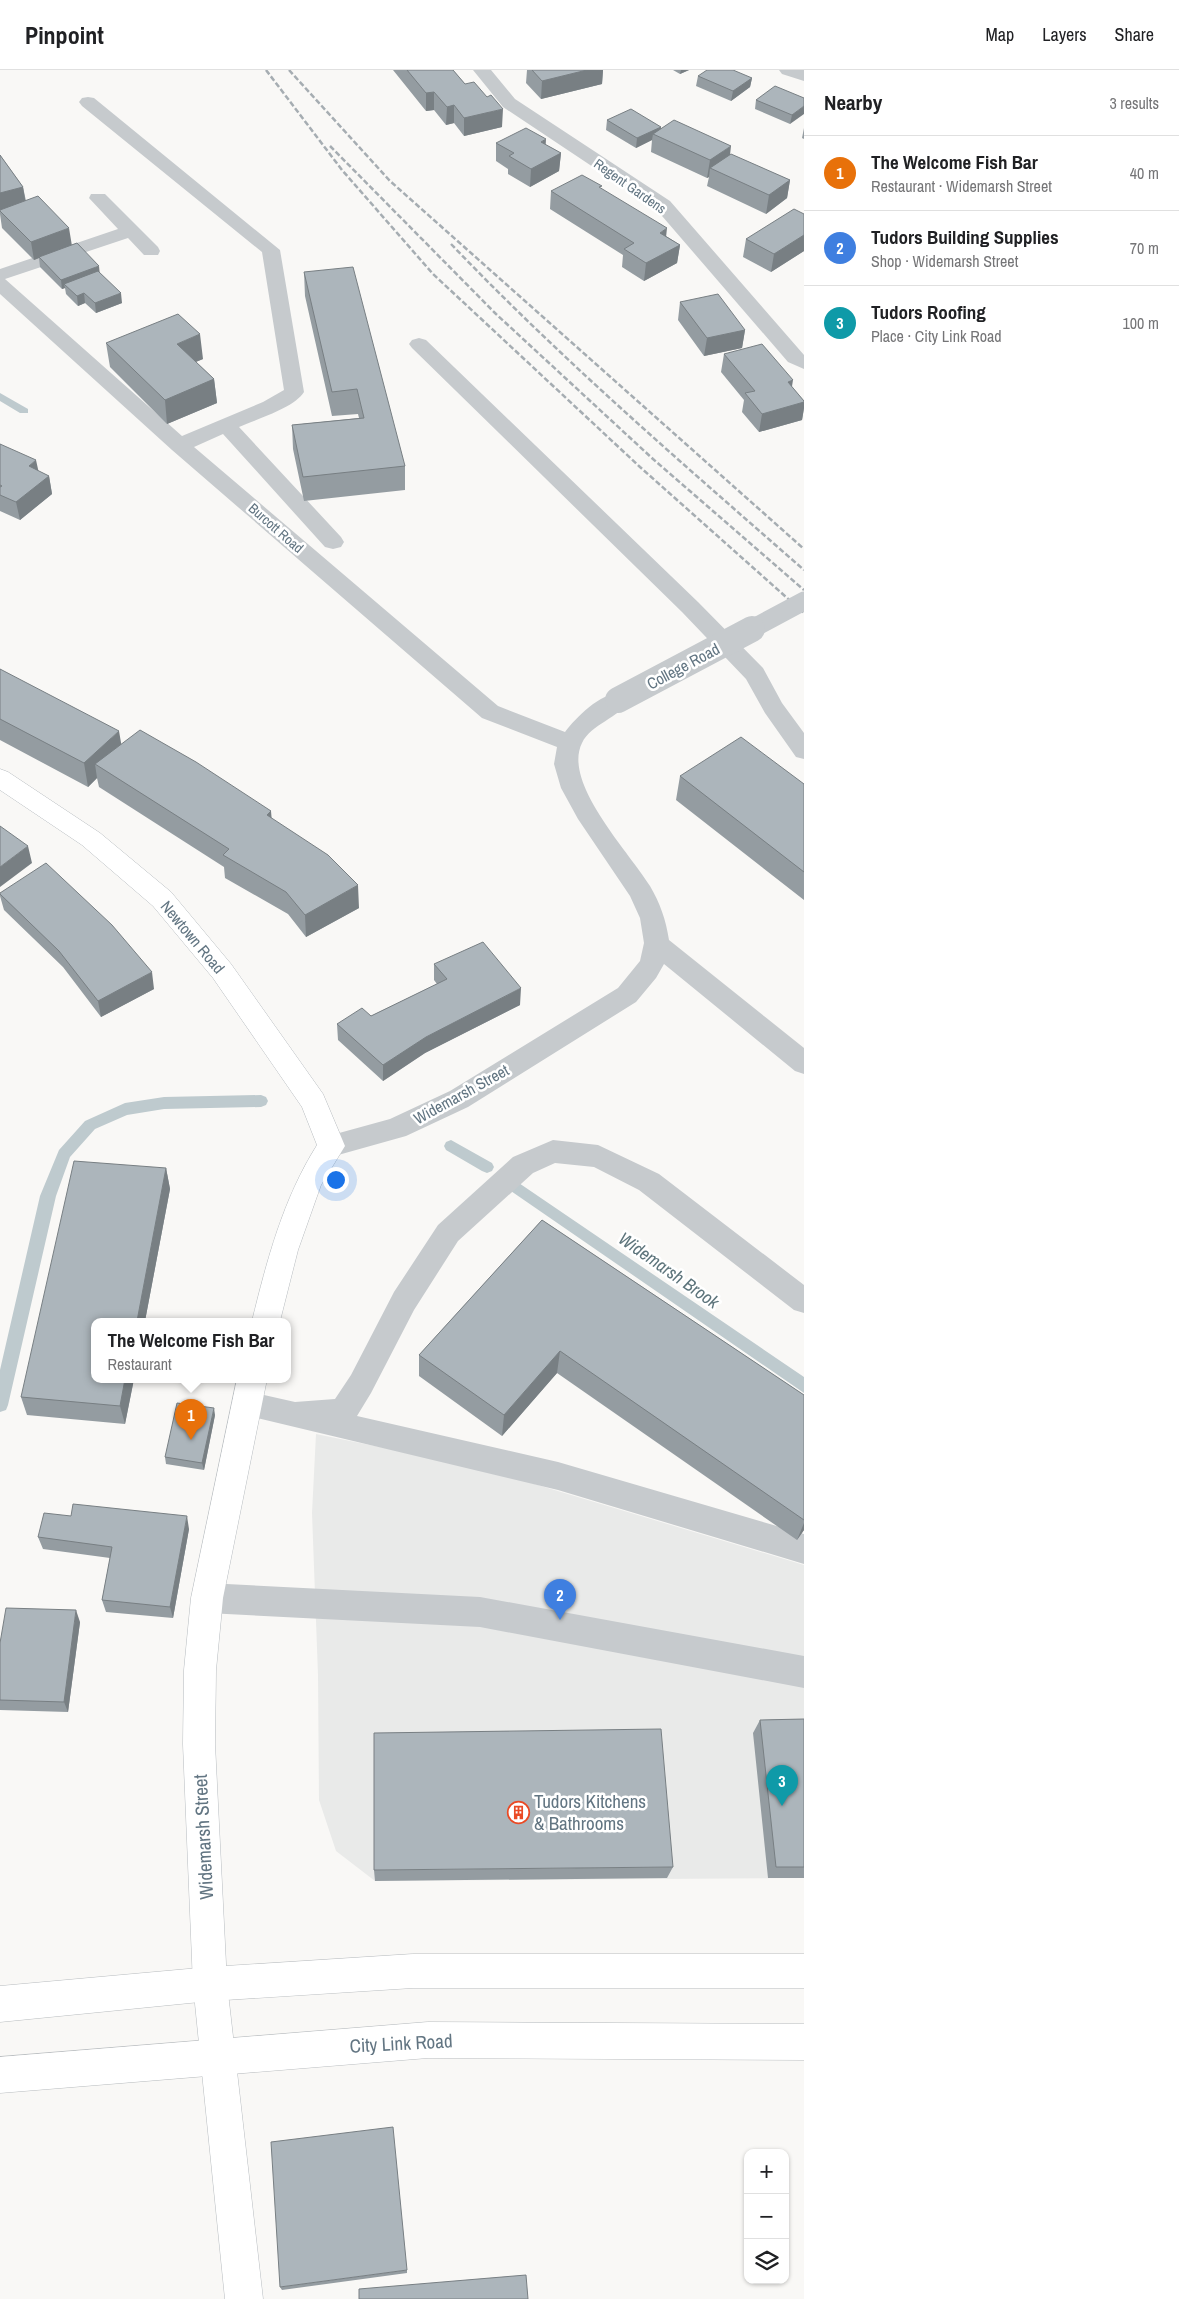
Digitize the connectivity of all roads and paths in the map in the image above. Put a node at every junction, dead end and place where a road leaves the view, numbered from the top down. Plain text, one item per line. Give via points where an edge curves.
1 (482, 70) edge
2 (788, 70) edge
3 (804, 76) edge
4 (88, 102) dead end
5 (98, 198) dead end
6 (131, 231) junction
7 (150, 251) dead end
8 (0, 275) edge
9 (0, 284) edge
10 (419, 344) dead end
11 (804, 362) edge
12 (226, 425) junction
13 (179, 445) junction
14 (333, 542) dead end
15 (804, 601) edge
16 (570, 743) junction
17 (804, 751) edge
18 (0, 778) edge
19 (657, 944) junction
20 (804, 1063) edge
21 (331, 1146) junction
22 (804, 1301) edge
23 (267, 1318) edge
24 (249, 1392) edge
25 (296, 1415) junction
26 (804, 1549) edge
27 (207, 1598) junction
28 (804, 1672) edge
29 (804, 1971) edge
30 (210, 1984) junction
31 (0, 2004) edge
32 (804, 2042) edge
33 (220, 2058) junction
34 (0, 2075) edge
35 (244, 2299) edge

1 - 11 street, Regent Gardens via 509,103 663,205 795,358
2 - 3 street
4 - 12 street via 271,250 294,392
5 - 6 street
6 - 7 street
6 - 8 street
9 - 13 street, Burcott Road
10 - 17 street via 755,674 773,707
12 - 13 street
12 - 14 street
13 - 16 street, Burcott Road via 490,712
15 - 16 street, College Road, bridge via 618,700 596,716
16 - 19 street via 566,758 567,774 586,814 632,875 653,919
18 - 21 main road, Newtown Road via 91,839 162,898 222,971 314,1102
19 - 20 street
19 - 21 street, Widemarsh Street via 648,972 627,994 565,1034 459,1099 396,1128
21 - 23 main road via 309,1181 296,1215
22 - 25 street via 648,1182 598,1156 553,1151 523,1164 448,1233 404,1300 343,1412
24 - 25 street
24 - 27 main road, Widemarsh Street
25 - 26 street via 558,1476
27 - 28 street via 480,1612
27 - 30 main road, Widemarsh Street via 200,1670 199,1744
29 - 30 main road via 413,1971
30 - 31 main road
30 - 33 main road, Widemarsh Street
32 - 33 main road, City Link Road via 428,2040
33 - 34 main road, City Link Road
33 - 35 main road, Widemarsh Street

